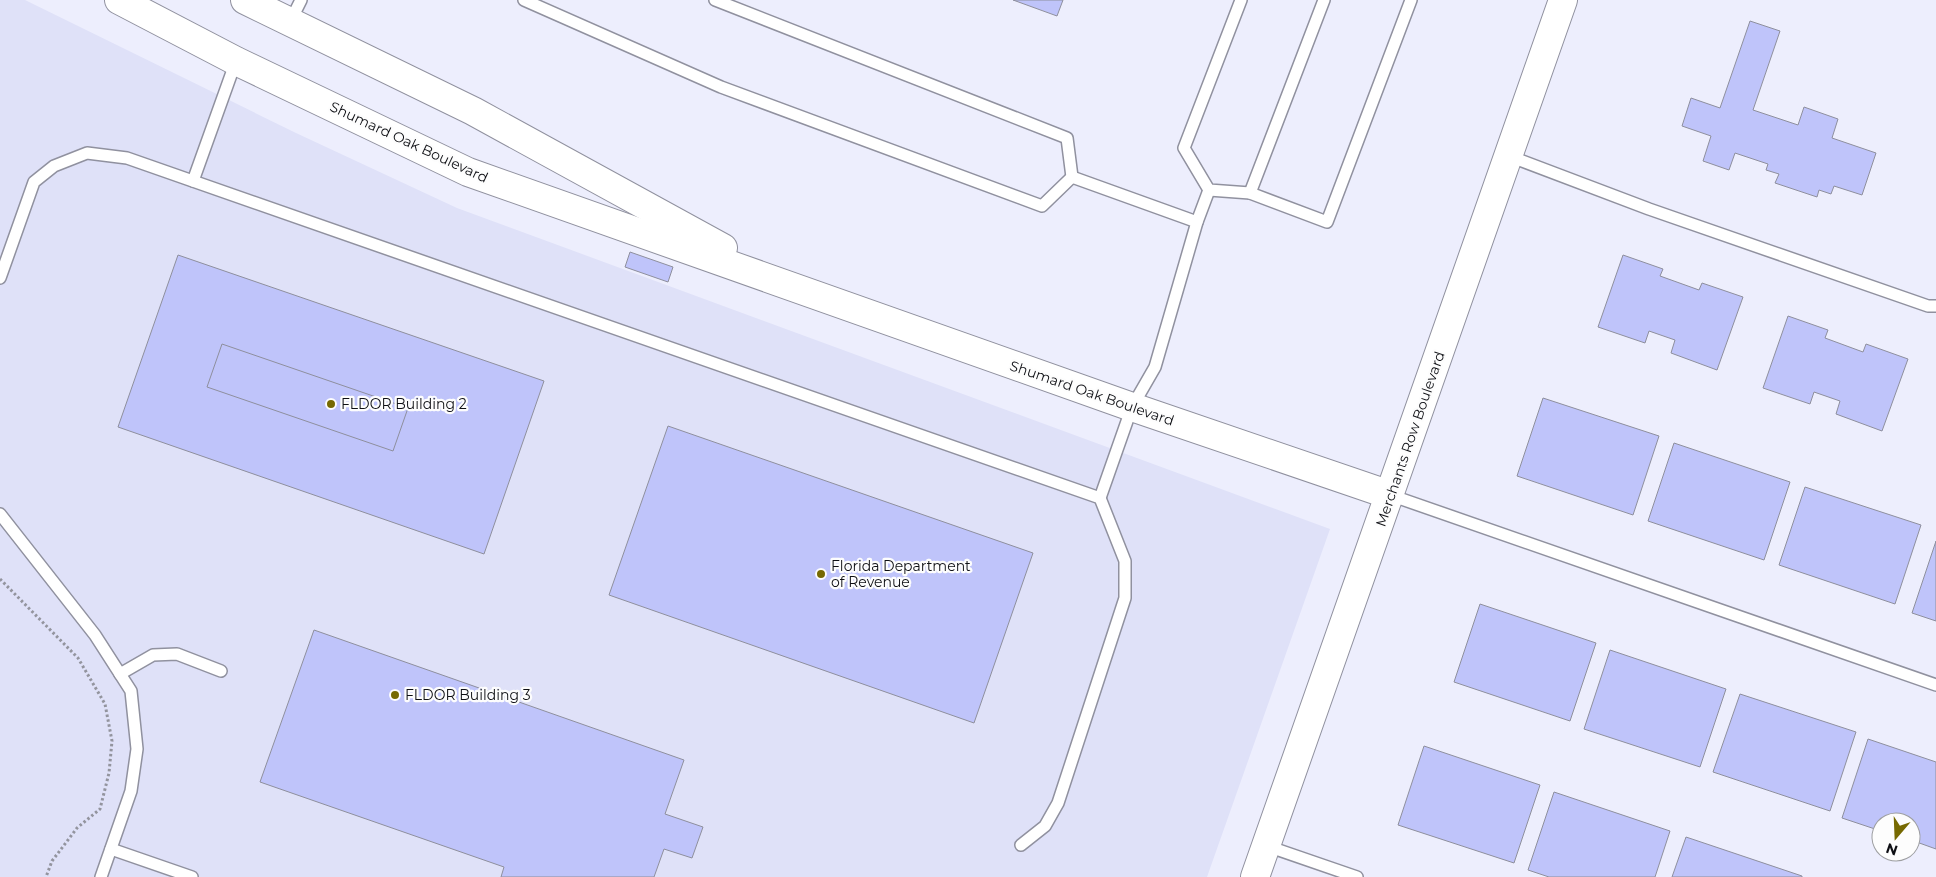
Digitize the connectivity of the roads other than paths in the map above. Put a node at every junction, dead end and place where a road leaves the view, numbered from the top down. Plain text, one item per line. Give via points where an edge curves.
1 (119, 0) edge
2 (245, 0) edge
3 (524, 0) edge
4 (715, 0) edge
5 (1241, 0) edge
6 (1324, 0) edge
7 (1412, 0) edge
8 (1563, 0) edge
9 (296, 11) edge
10 (236, 61) junction
11 (1509, 156) junction
12 (1072, 177) junction
13 (193, 181) junction
14 (1209, 190) junction
15 (1250, 193) junction
16 (1197, 222) junction
17 (0, 278) edge
18 (795, 287) junction
19 (1936, 306) edge
20 (1132, 407) junction
21 (1390, 495) junction
22 (1100, 498) junction
23 (0, 514) edge
24 (221, 671) dead end
25 (120, 674) junction
26 (1936, 685) edge
27 (1021, 845) dead end
28 (1266, 846) junction
29 (111, 849) junction
30 (101, 877) edge
31 (192, 877) edge
32 (1255, 877) edge
33 (1356, 877) edge

1 - 10 street, Shumard Oak Boulevard
2 - 9 street, Shumard Oak Boulevard
3 - 12 lane via 721,87 1042,206
4 - 12 lane via 1067,138
5 - 14 lane via 1184,148
6 - 15 lane
7 - 15 lane via 1327,222
8 - 11 street, Merchants Row Boulevard
9 - 18 street, Shumard Oak Boulevard
10 - 13 lane
10 - 18 street, Shumard Oak Boulevard via 468,172
11 - 19 lane via 1658,213 1928,306
11 - 21 street, Merchants Row Boulevard
12 - 16 lane
13 - 17 lane via 127,158 87,154 54,166 34,182
13 - 22 lane
14 - 15 lane
14 - 16 lane
16 - 20 lane via 1155,367
18 - 20 street, Shumard Oak Boulevard
20 - 21 street, Shumard Oak Boulevard
20 - 22 lane
21 - 26 lane
21 - 28 street, Merchants Row Boulevard
22 - 27 lane via 1125,561 1125,598 1058,803 1045,826
23 - 25 lane via 95,635
24 - 25 lane via 169,654 153,655
25 - 29 lane via 131,691 137,749 131,791
28 - 32 street, Merchants Row Boulevard
28 - 33 lane
29 - 30 lane
29 - 31 lane

